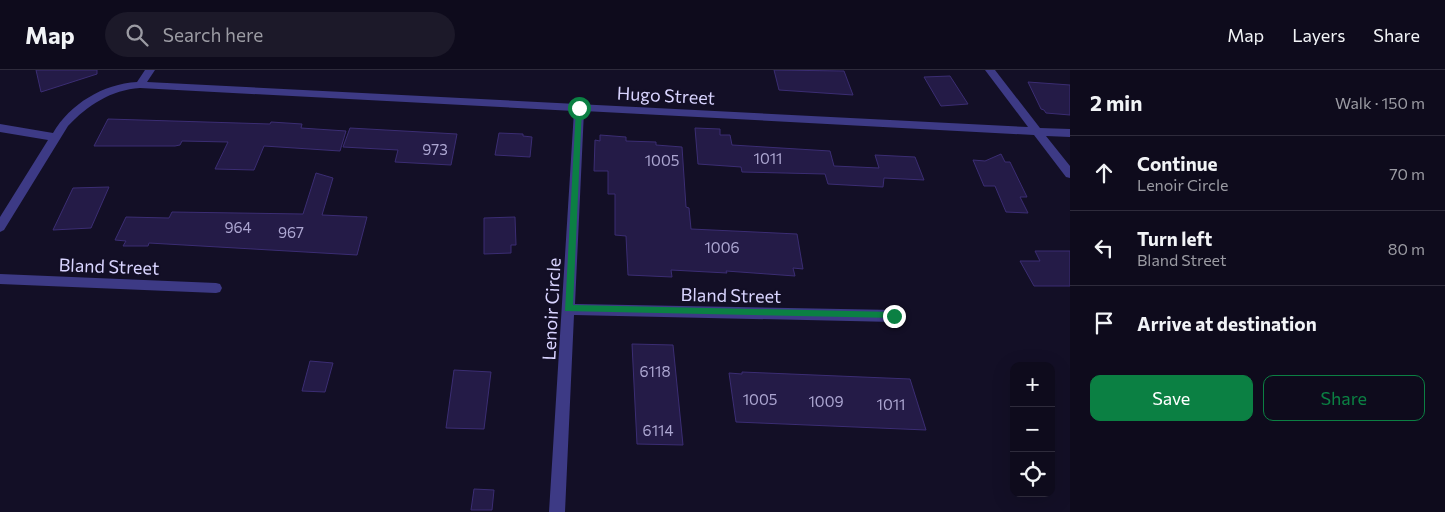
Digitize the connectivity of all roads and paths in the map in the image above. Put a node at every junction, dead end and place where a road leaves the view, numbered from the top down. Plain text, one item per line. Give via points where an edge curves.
1 (150, 70) edge
2 (990, 70) edge
3 (140, 85) junction
4 (579, 108) junction
5 (0, 128) edge
6 (1038, 132) junction
7 (1070, 133) edge
8 (56, 137) junction
9 (1070, 174) edge
10 (0, 228) edge
11 (0, 279) edge
12 (216, 288) dead end
13 (568, 309) junction
14 (894, 316) dead end
15 (557, 512) edge

1 - 3 street
2 - 6 street
3 - 4 street, Hugo Street
3 - 8 street, Hugo Street via 113,90 86,104 64,123
4 - 6 street, Hugo Street
4 - 13 street, Lenoir Circle
5 - 8 street
6 - 7 street, Hugo Street
6 - 9 street
8 - 10 street, Hugo Street
11 - 12 street, Bland Street
13 - 14 street, Bland Street
13 - 15 street, Lenoir Circle

